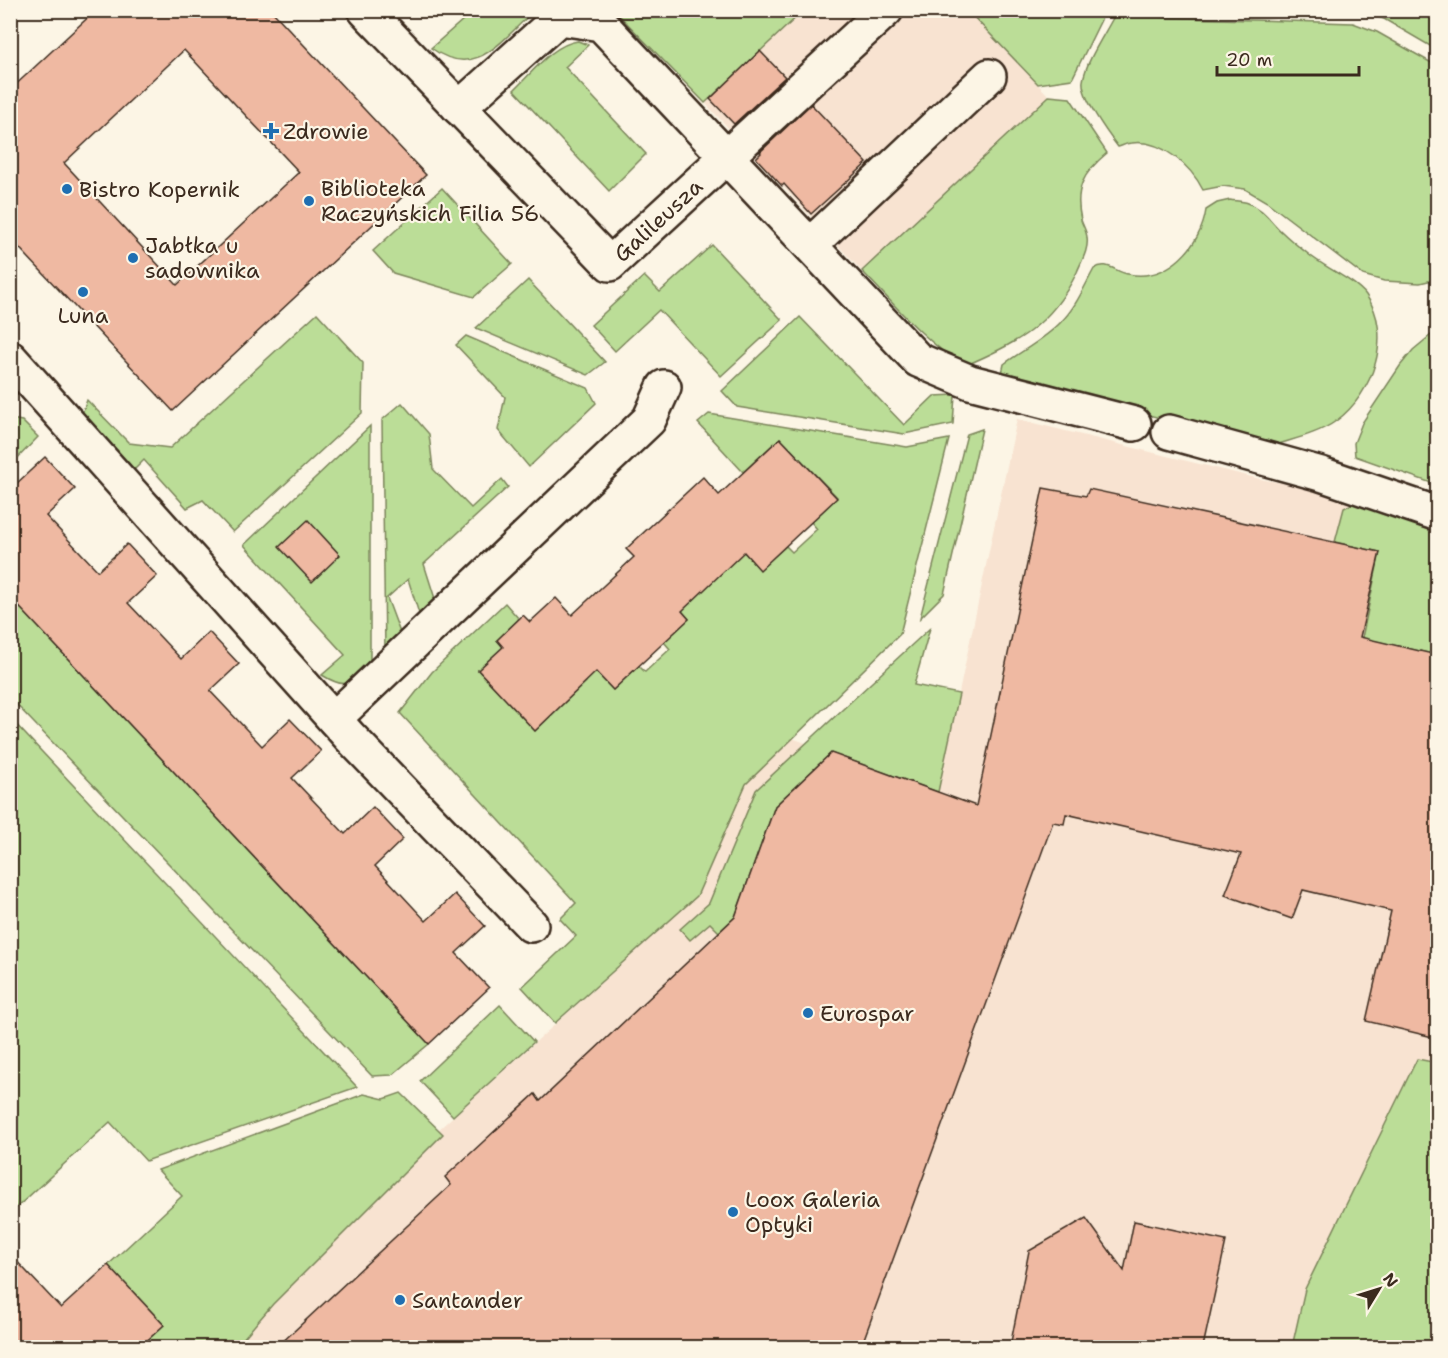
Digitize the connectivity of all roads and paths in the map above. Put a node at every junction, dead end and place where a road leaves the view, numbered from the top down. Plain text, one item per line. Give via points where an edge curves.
1 (364, 10) edge
2 (886, 10) edge
3 (989, 76) dead end
4 (459, 108) junction
5 (726, 156) junction
6 (810, 245) junction
7 (10, 358) edge
8 (664, 387) dead end
9 (1134, 424) dead end
10 (1169, 432) dead end
11 (1437, 514) edge
12 (334, 720) junction
13 (531, 925) dead end

1 - 4 street, Galileusza
2 - 5 street, Galileusza
3 - 6 street
4 - 5 street via 559,18 601,24
4 - 5 street, Galileusza via 610,264
5 - 6 street
6 - 9 street via 918,360 970,382
7 - 12 street
8 - 12 street via 649,420
10 - 11 street via 1321,474
12 - 13 street

